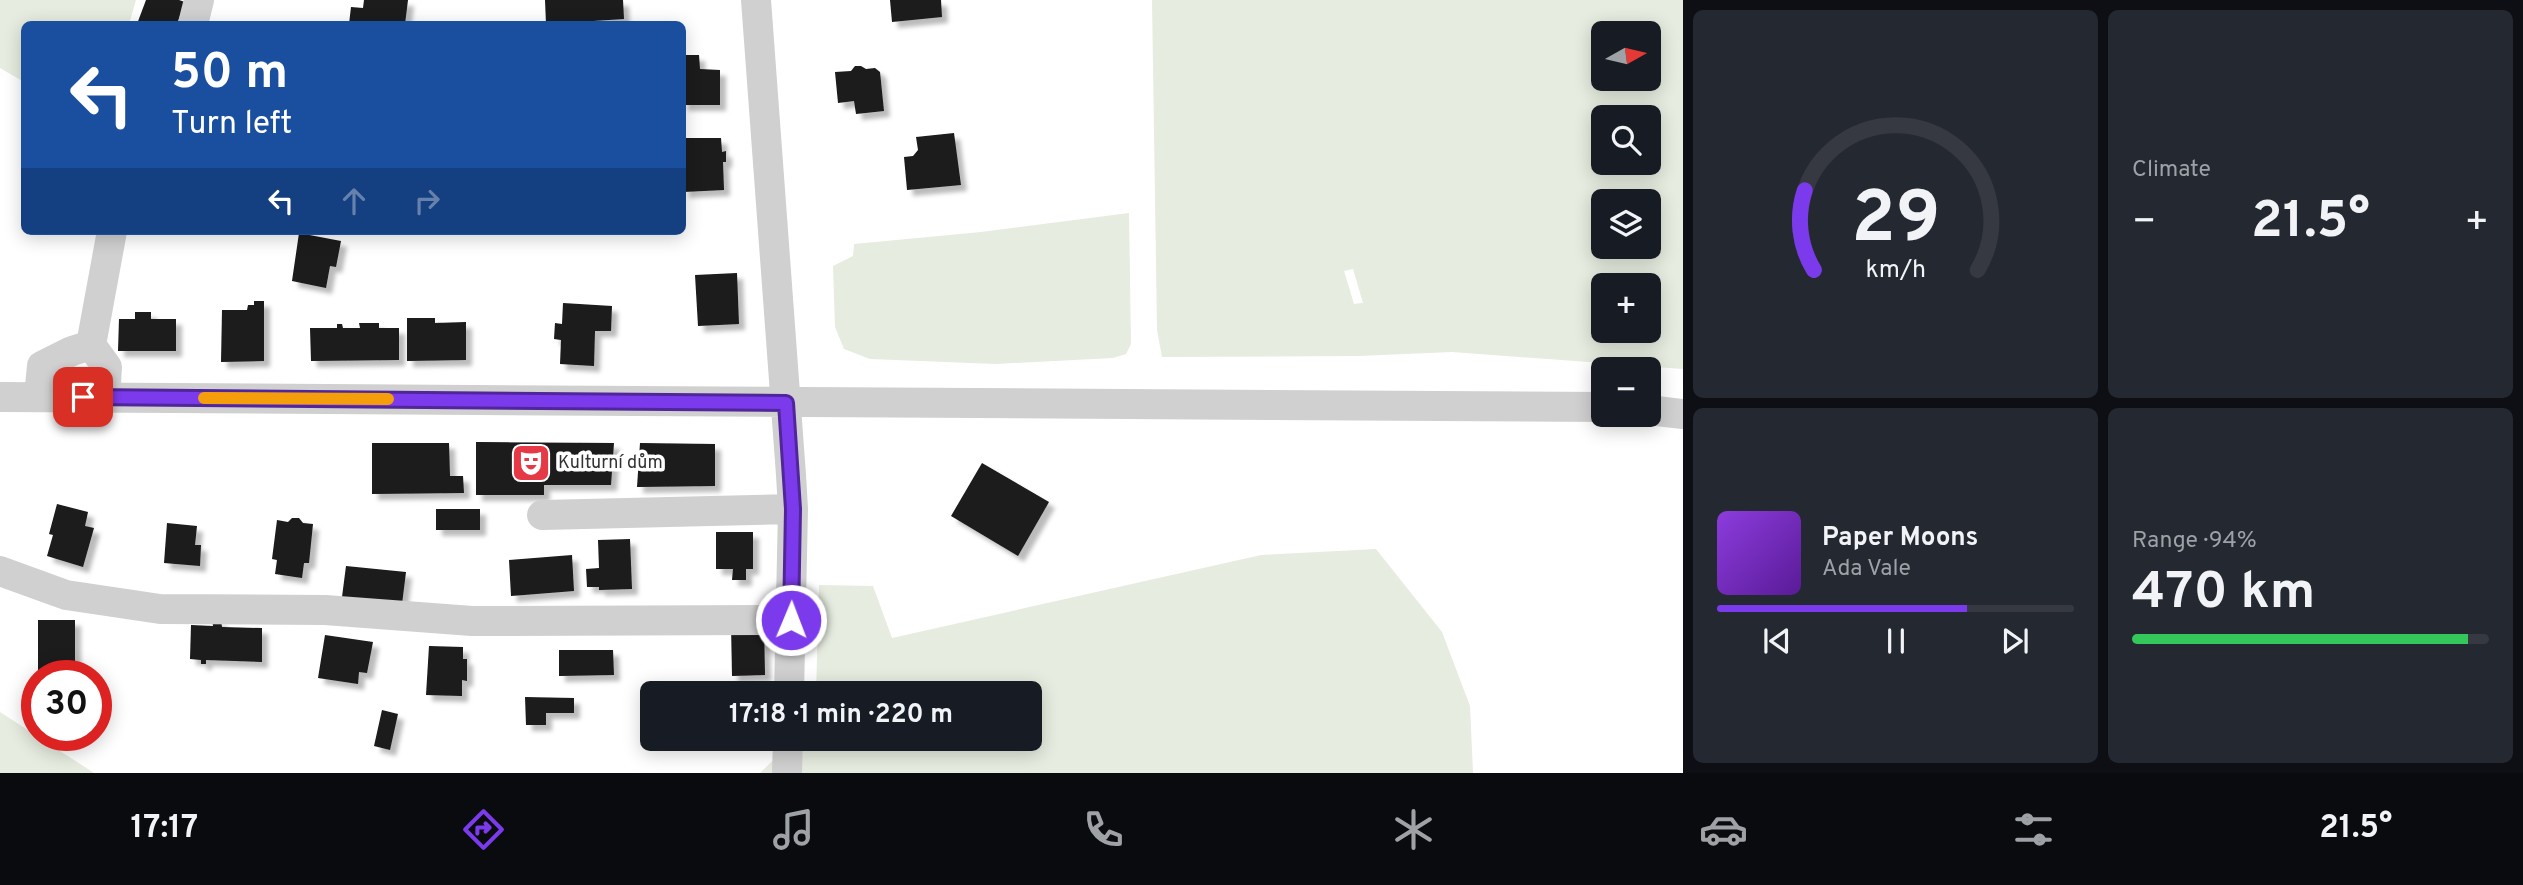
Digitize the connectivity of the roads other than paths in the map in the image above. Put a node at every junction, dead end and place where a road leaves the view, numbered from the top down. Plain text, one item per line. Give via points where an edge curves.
1 (199, 0) edge
2 (756, 0) edge
3 (194, 21) edge
4 (111, 235) edge
5 (91, 345) junction
6 (0, 397) edge
7 (39, 397) junction
8 (106, 397) junction
9 (786, 403) junction
10 (1591, 407) edge
11 (1661, 411) edge
12 (1683, 414) edge
13 (793, 509) junction
14 (542, 515) dead end
15 (0, 571) edge
16 (791, 620) junction
17 (789, 681) edge
18 (788, 751) edge
19 (787, 773) edge

1 - 3 street
2 - 9 street
4 - 5 street
5 - 7 street via 42,366
5 - 8 street via 107,367
6 - 7 street
7 - 8 street
8 - 9 street
9 - 10 street
9 - 13 street
11 - 12 street
13 - 14 street
13 - 16 street
15 - 16 street via 66,595 160,609 325,610 472,621
16 - 17 street
18 - 19 street

